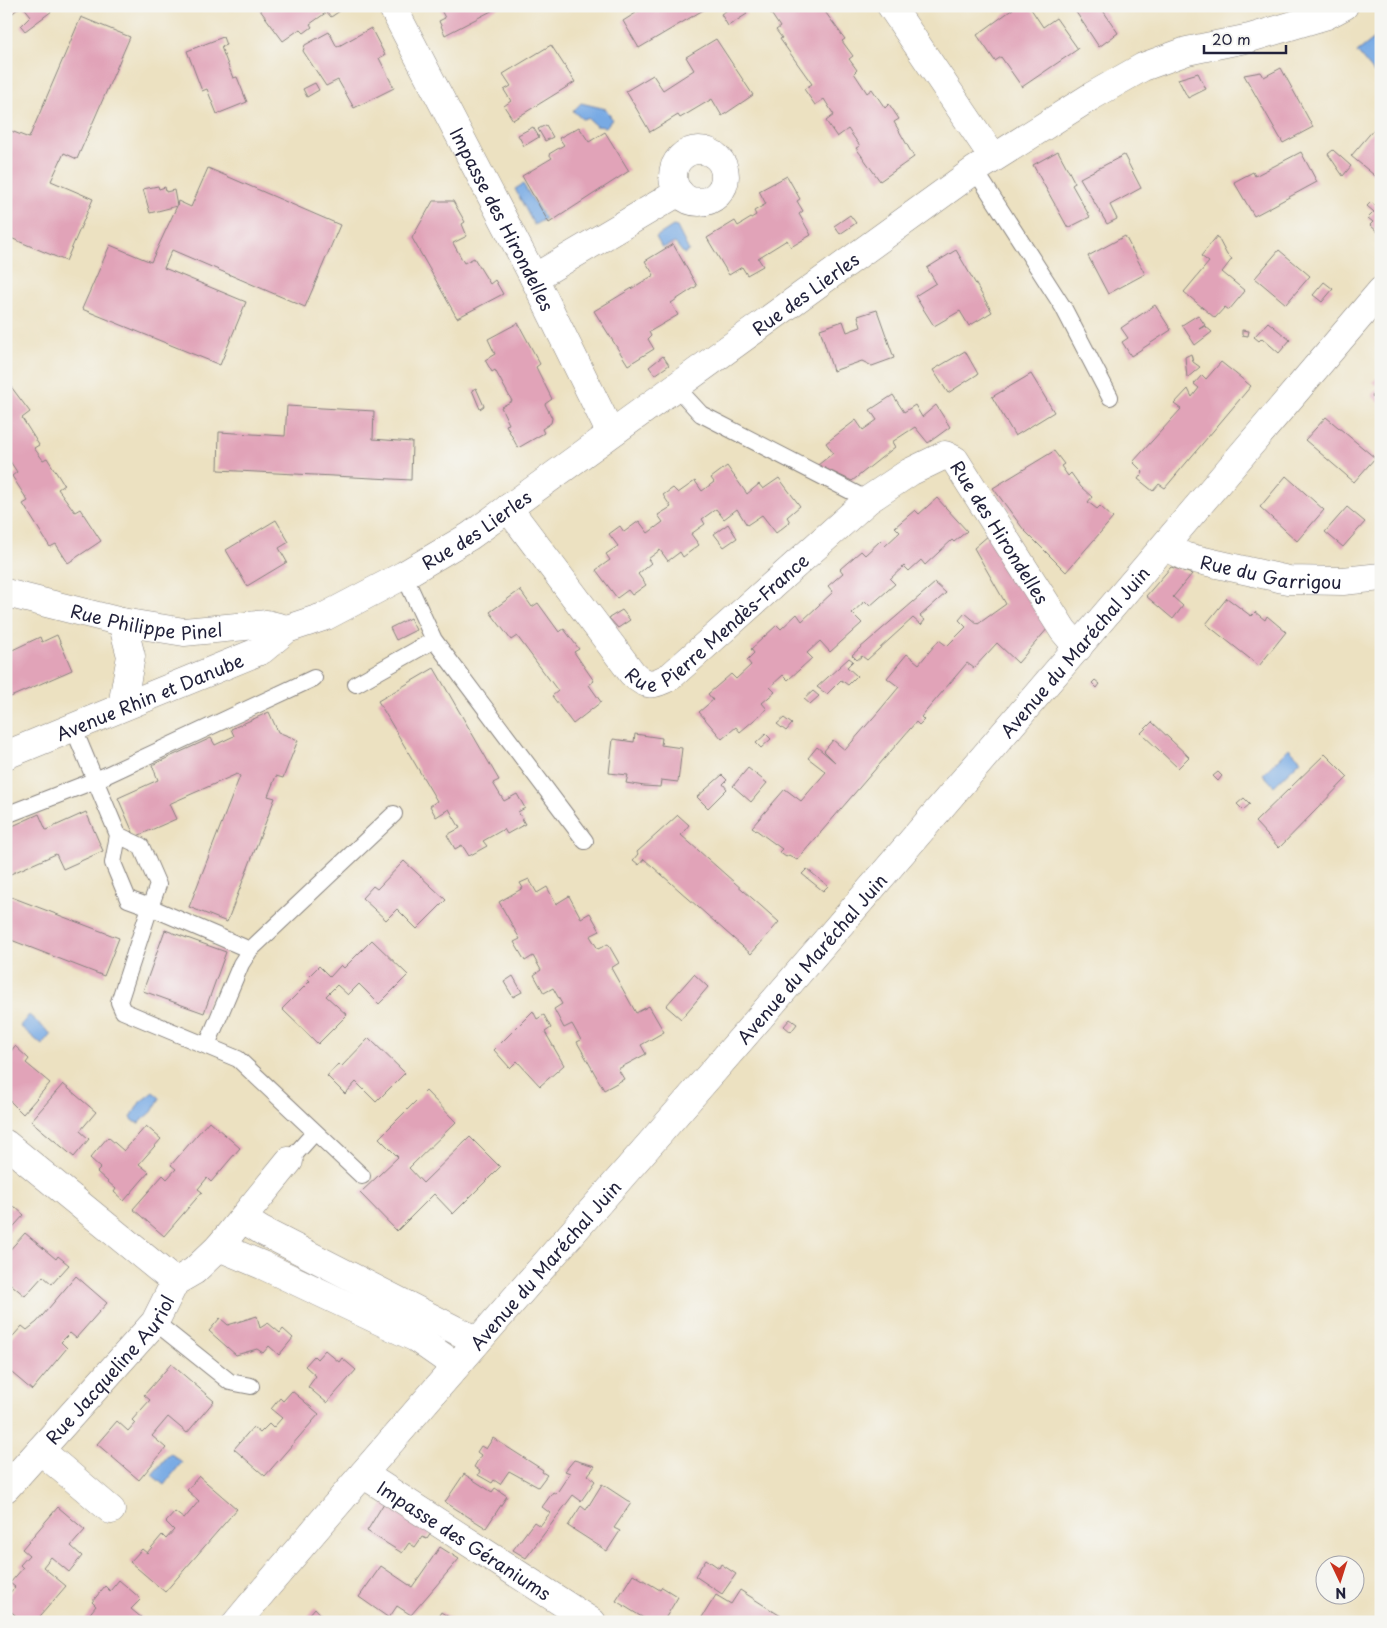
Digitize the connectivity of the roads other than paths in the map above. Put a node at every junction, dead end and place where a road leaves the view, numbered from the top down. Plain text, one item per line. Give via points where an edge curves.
1 (392, 6) edge
2 (891, 6) edge
3 (1344, 6) edge
4 (984, 163) junction
5 (679, 192) dead end
6 (534, 278) junction
7 (1381, 291) edge
8 (676, 387) junction
9 (1110, 397) dead end
10 (610, 432) junction
11 (868, 500) junction
12 (508, 508) junction
13 (1165, 547) junction
14 (404, 575) junction
15 (1381, 577) edge
16 (6, 593) edge
17 (122, 622) junction
18 (287, 629) junction
19 (434, 640) junction
20 (1078, 648) junction
21 (314, 678) dead end
22 (356, 684) dead end
23 (122, 706) junction
24 (74, 726) junction
25 (6, 755) edge
26 (96, 780) junction
27 (394, 814) dead end
28 (6, 815) edge
29 (118, 835) junction
30 (585, 842) dead end
31 (150, 907) junction
32 (250, 950) junction
33 (207, 1045) junction
34 (315, 1132) junction
35 (6, 1144) edge
36 (288, 1161) joint
37 (362, 1176) dead end
38 (243, 1219) junction
39 (219, 1247) junction
40 (175, 1282) junction
41 (155, 1322) junction
42 (477, 1341) junction
43 (456, 1366) junction
44 (251, 1386) dead end
45 (40, 1450) junction
46 (363, 1474) junction
47 (6, 1488) edge
48 (111, 1510) dead end
49 (237, 1622) edge
50 (592, 1622) edge

1 - 6 street, Impasse des Hirondelles
2 - 4 street
3 - 4 street, Rue des Lierles via 1327,15 1250,38 1187,51 1142,67
4 - 8 street, Rue des Lierles
4 - 9 lane
5 - 6 street
6 - 10 street, Impasse des Hirondelles
7 - 13 street, Avenue du Maréchal Juin
8 - 10 street, Rue des Lierles
8 - 11 lane via 701,414
10 - 12 street, Rue des Lierles
11 - 12 street, Rue Pierre Mendès-France via 671,676 651,684 642,683 632,673
11 - 20 street, Rue des Hirondelles via 928,462 945,455 955,460 1062,630
12 - 14 street, Rue des Lierles via 470,536
13 - 15 street, Rue du Garrigou via 1186,557 1288,580 1342,581
13 - 20 street, Avenue du Maréchal Juin
14 - 18 street, Rue des Lierles via 326,616
14 - 19 lane
16 - 17 street, Rue Philippe Pinel
17 - 18 street, Rue Philippe Pinel via 184,632 267,624
17 - 23 street via 130,656
18 - 23 street, Avenue Rhin et Danube via 262,650
19 - 22 lane
19 - 30 lane
20 - 42 street, Avenue du Maréchal Juin
21 - 26 lane
23 - 24 street, Avenue Rhin et Danube
24 - 25 street, Avenue Rhin et Danube
24 - 26 lane
26 - 28 lane
26 - 29 lane
27 - 32 lane
29 - 31 lane via 113,863 128,899
29 - 31 lane via 142,846 158,885
31 - 32 lane
31 - 33 lane via 119,1002 123,1011
32 - 33 lane
33 - 34 lane via 238,1059
34 - 36 lane
34 - 37 lane
35 - 40 street
36 - 38 street, Rue Jacqueline Auriol
38 - 39 street, Rue Jacqueline Auriol
38 - 42 street
39 - 40 street, Rue Jacqueline Auriol via 194,1271
39 - 43 street via 262,1264 416,1338
40 - 41 street, Rue Jacqueline Auriol
41 - 44 lane via 230,1382
41 - 45 street, Rue Jacqueline Auriol
42 - 43 street, Avenue du Maréchal Juin
43 - 46 street, Avenue du Maréchal Juin
45 - 47 street, Rue Jacqueline Auriol
45 - 48 street, Rue Jacqueline Auriol
46 - 49 street, Avenue du Maréchal Juin
46 - 50 street, Impasse des Géraniums

